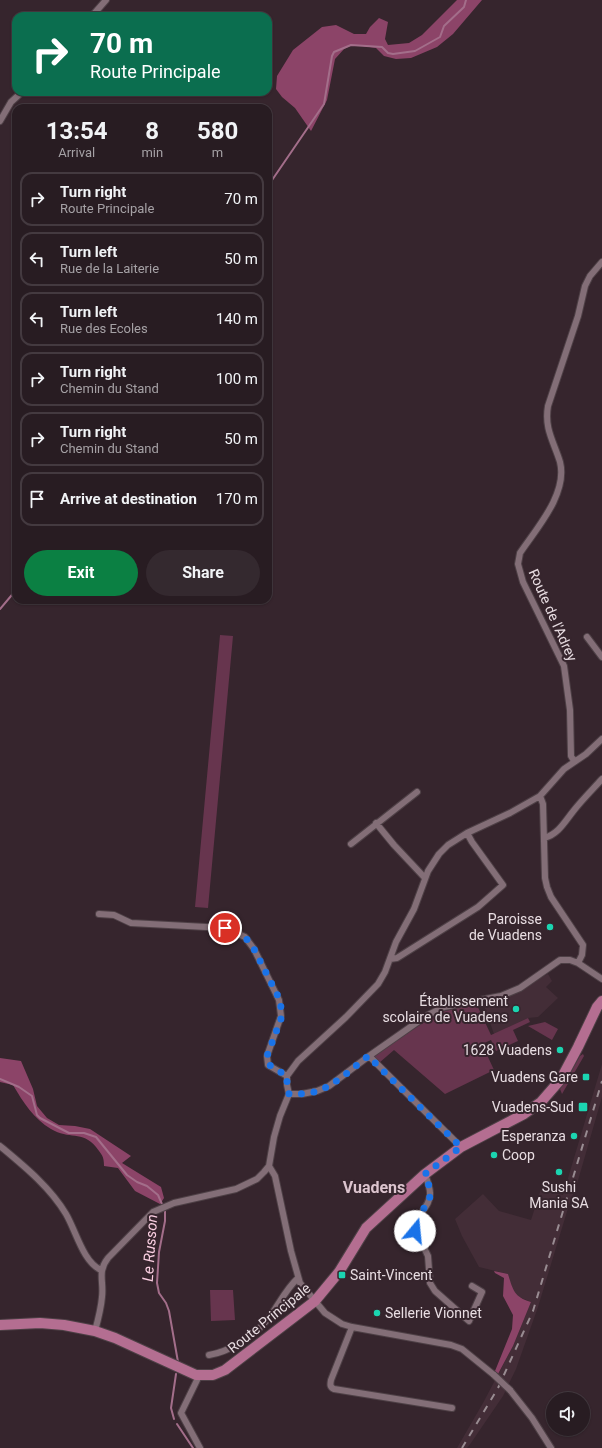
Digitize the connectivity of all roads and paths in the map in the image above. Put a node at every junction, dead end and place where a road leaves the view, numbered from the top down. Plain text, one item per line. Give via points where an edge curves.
1 (106, 0) edge
2 (96, 12) edge
3 (17, 96) edge
4 (0, 121) edge
5 (602, 262) edge
6 (587, 637) dead end
7 (602, 657) edge
8 (602, 739) edge
9 (574, 762) junction
10 (602, 779) edge
11 (417, 792) dead end
12 (540, 796) junction
13 (376, 823) junction
14 (466, 833) junction
15 (544, 838) junction
16 (351, 844) dead end
17 (426, 878) junction
18 (99, 914) dead end
19 (390, 959) junction
20 (578, 963) junction
21 (602, 979) edge
22 (602, 1001) edge
23 (368, 1056) junction
24 (287, 1076) junction
25 (289, 1094) junction
26 (0, 1146) edge
27 (461, 1147) junction
28 (269, 1166) junction
29 (425, 1174) junction
30 (101, 1270) junction
31 (298, 1278) junction
32 (472, 1286) dead end
33 (315, 1301) junction
34 (0, 1325) edge
35 (352, 1327) junction
36 (94, 1331) junction
37 (209, 1355) dead end
38 (199, 1376) junction
39 (452, 1408) dead end
40 (200, 1448) edge
41 (551, 1448) edge

1 - 2 street
3 - 4 street via 10,102
5 - 9 street, Route de l'Adrey via 585,286 578,316 548,406 548,429 561,468 560,484 553,506 520,553 518,562 522,582 564,666 570,710 571,756
6 - 7 street
8 - 9 street
9 - 12 street via 564,769
10 - 15 street via 560,829
11 - 13 street
12 - 14 street
12 - 15 street via 543,804
13 - 16 street
13 - 17 street via 394,846
14 - 17 street via 444,848
14 - 19 street via 503,885 478,907 397,958
15 - 20 street via 546,887 583,945
17 - 19 street
18 - 24 street via 114,915 131,923 225,928 245,937 254,949 280,1000 282,1016 267,1056 268,1064
19 - 24 street via 378,984 368,996 298,1061
20 - 21 street
20 - 23 street via 560,960 520,988 501,996 444,1008 426,1016
22 - 27 main road, Route Principale via 552,1091 531,1110
23 - 25 street via 329,1086 318,1091
23 - 27 street
24 - 25 street
25 - 28 street via 274,1137
26 - 30 street via 42,1183 72,1223 88,1260
27 - 29 main road, Route Principale
28 - 30 street via 257,1178 236,1189 159,1209 108,1258
28 - 31 street via 275,1176
29 - 32 street via 430,1197 414,1228 428,1256 431,1286 434,1292 469,1321 482,1292
29 - 33 main road, Route Principale via 366,1228 339,1272
30 - 36 street via 102,1299
31 - 33 street via 302,1287
31 - 37 street via 281,1297 267,1320 255,1331 232,1348
33 - 35 street via 332,1319
33 - 38 main road, Route Principale via 225,1370 213,1375
34 - 36 main road via 40,1323
35 - 39 street via 331,1380 332,1388
35 - 41 street, bridge via 462,1349 510,1390
36 - 38 main road
38 - 40 street via 181,1413

